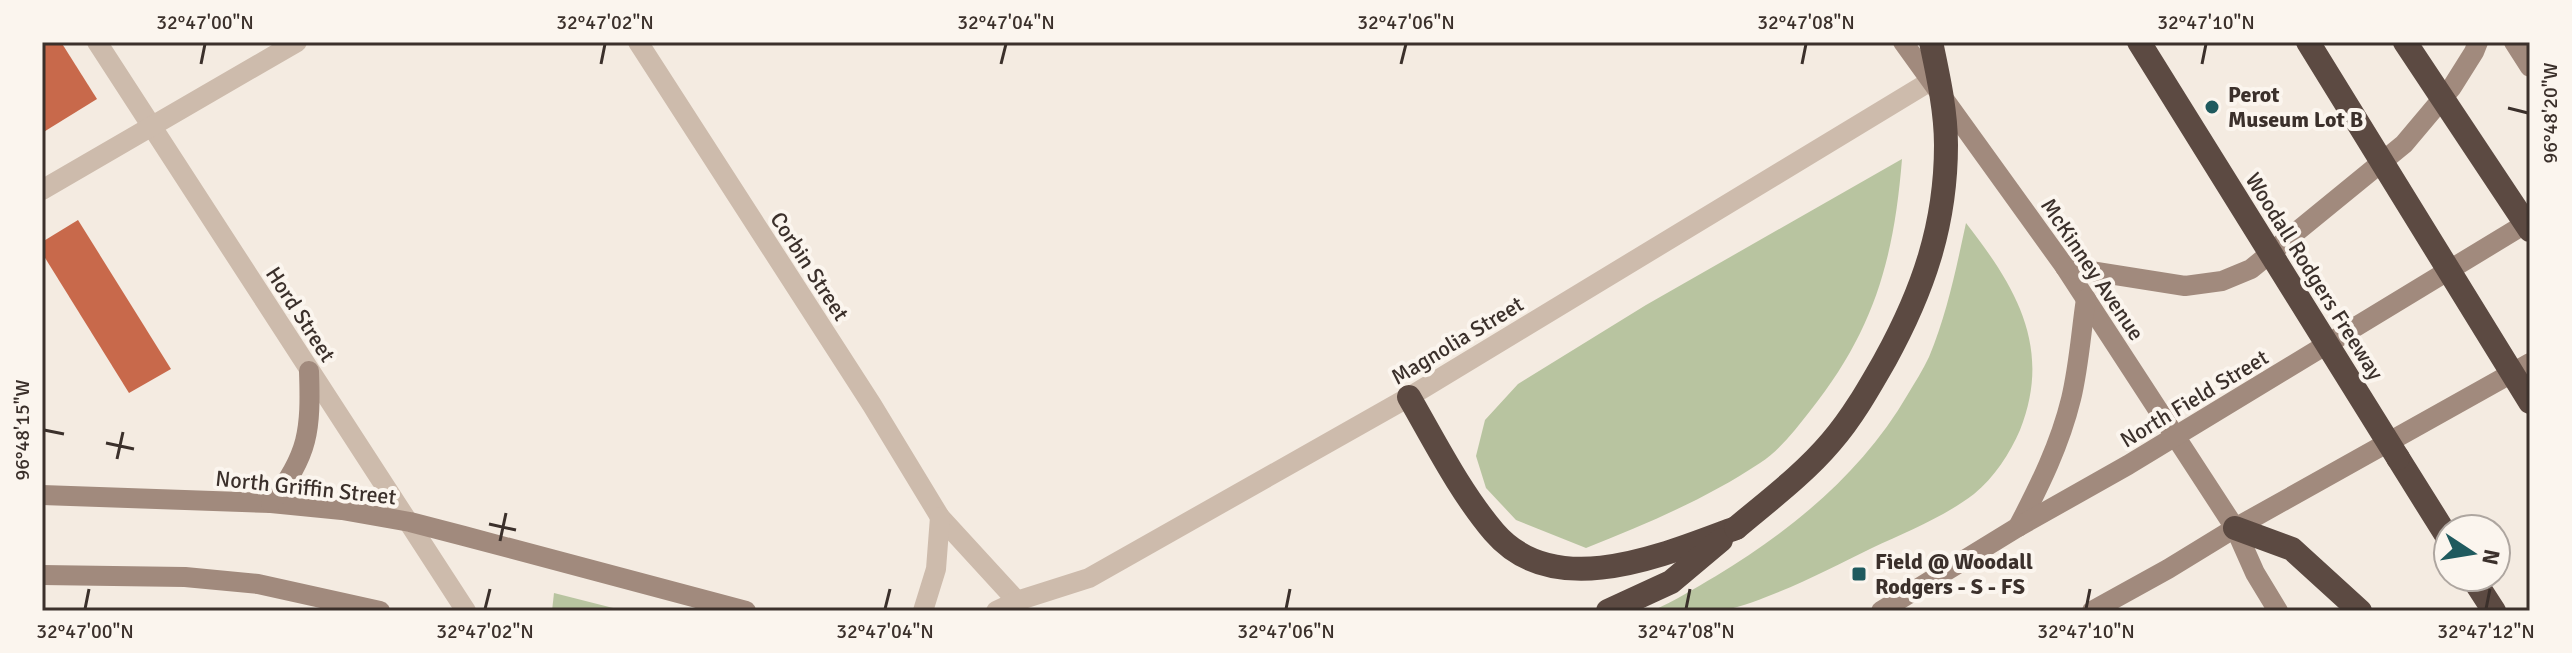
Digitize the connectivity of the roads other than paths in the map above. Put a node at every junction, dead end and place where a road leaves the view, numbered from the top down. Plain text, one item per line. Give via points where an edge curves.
1 (97, 42) edge
2 (297, 42) edge
3 (638, 42) edge
4 (1903, 42) edge
5 (1931, 42) edge
6 (2139, 42) edge
7 (2308, 42) edge
8 (2405, 42) edge
9 (2478, 42) edge
10 (2514, 42) edge
11 (2530, 67) edge
12 (1929, 82) junction
13 (151, 127) junction
14 (42, 190) edge
15 (2530, 221) edge
16 (2530, 230) edge
17 (2065, 267) junction
18 (2086, 299) junction
19 (2530, 363) edge
20 (309, 371) junction
21 (1409, 397) junction
22 (2530, 402) edge
23 (2175, 436) junction
24 (42, 495) edge
25 (271, 503) junction
26 (2432, 513) edge
27 (940, 517) junction
28 (410, 522) junction
29 (2018, 527) junction
30 (1736, 528) junction
31 (2235, 528) junction
32 (42, 575) edge
33 (2482, 593) edge
34 (1017, 601) junction
35 (380, 611) edge
36 (466, 611) edge
37 (746, 611) edge
38 (923, 611) edge
39 (996, 611) edge
40 (1608, 611) edge
41 (1881, 611) edge
42 (2092, 611) edge
43 (2278, 611) edge
44 (2360, 611) edge
45 (2494, 611) edge

1 - 13 street, Hord Street
2 - 13 street
3 - 27 street, Corbin Street
4 - 12 main road, McKinney Avenue
5 - 30 highway, bridge via 1946,144 1940,219 1925,277 1904,326 1832,442
6 - 26 highway, Woodall Rodgers Freeway, bridge
7 - 22 highway, bridge
8 - 16 highway, bridge
9 - 17 main road via 2452,87 2404,144 2251,269 2222,281 2185,286
10 - 11 main road
12 - 17 main road, McKinney Avenue
12 - 21 street, Magnolia Street
13 - 14 street
13 - 20 street, Hord Street
15 - 23 main road, North Field Street
17 - 18 main road, McKinney Avenue
18 - 23 main road, McKinney Avenue
18 - 29 main road via 2063,430
19 - 31 main road
20 - 25 main road via 310,417 303,450 290,480
20 - 28 street, Hord Street
21 - 30 highway via 1496,534 1526,556 1562,568 1612,567 1658,557
21 - 34 street, Magnolia Street via 1089,578
23 - 29 main road, North Field Street
23 - 31 main road, McKinney Avenue
24 - 25 main road, North Griffin Street
25 - 28 main road, North Griffin Street
27 - 34 street, Corbin Street
27 - 38 street via 936,569
28 - 36 street, Hord Street
28 - 37 main road, North Griffin Street
29 - 41 main road, North Field Street
30 - 40 highway via 1671,582
31 - 42 main road
31 - 43 main road
31 - 44 highway via 2292,549
32 - 35 main road via 258,584
33 - 45 highway
34 - 39 street, Magnolia Street

